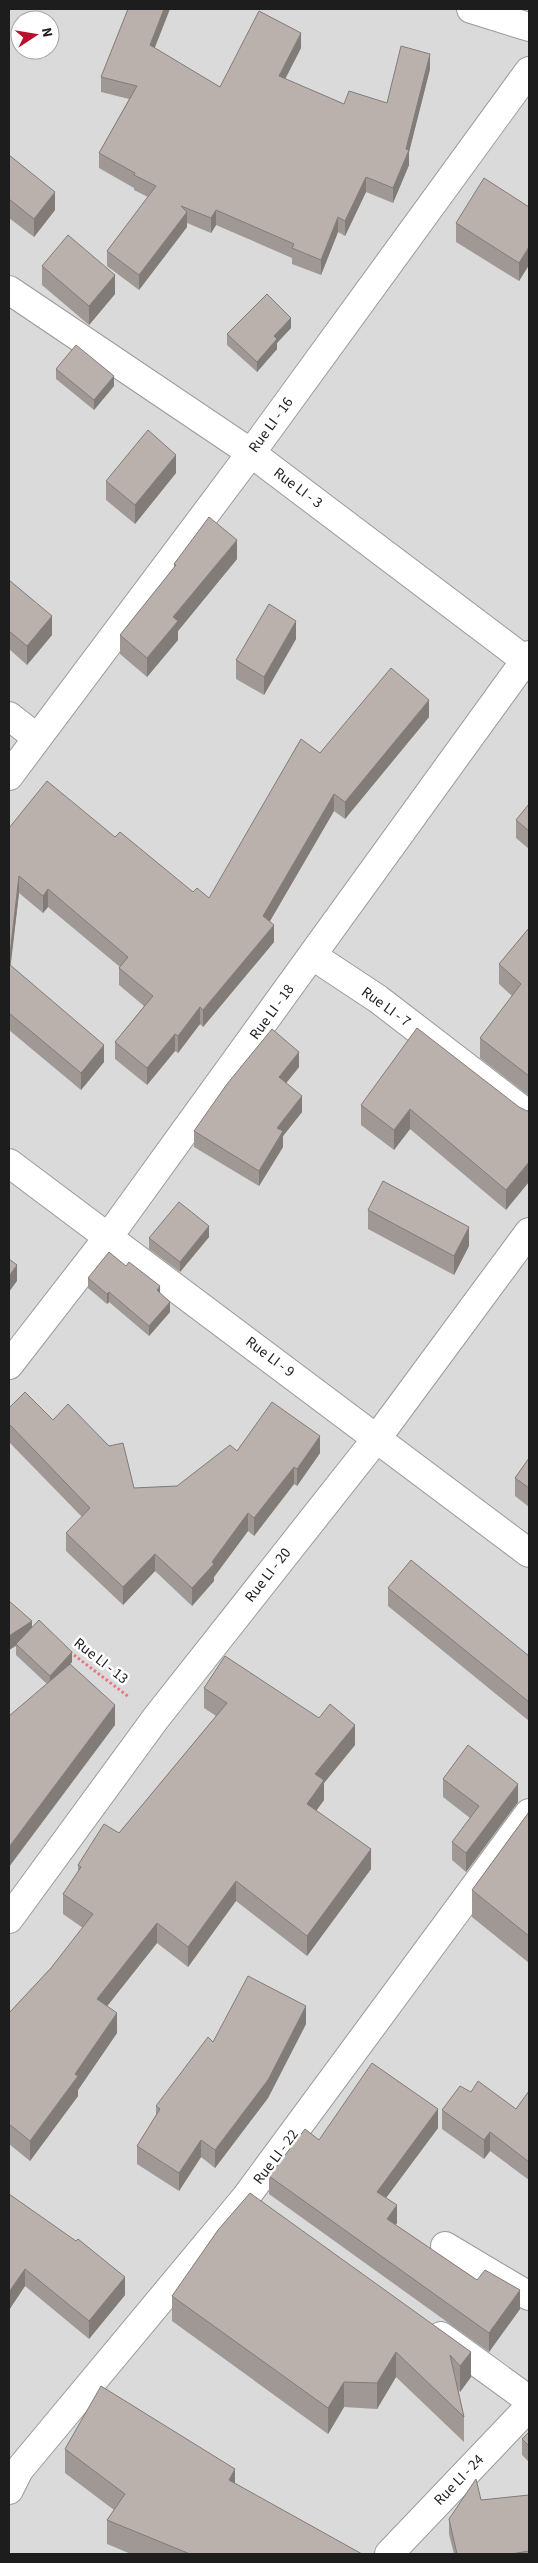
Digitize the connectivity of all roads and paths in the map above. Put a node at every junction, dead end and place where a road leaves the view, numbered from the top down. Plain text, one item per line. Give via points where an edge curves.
1 (471, 9) edge
2 (529, 27) edge
3 (529, 71) edge
4 (9, 290) edge
5 (251, 453) junction
6 (528, 659) edge
7 (9, 716) edge
8 (38, 738) junction
9 (9, 776) edge
10 (312, 956) junction
11 (529, 1115) edge
12 (9, 1163) edge
13 (529, 1232) edge
14 (109, 1236) junction
15 (9, 1365) edge
16 (377, 1438) junction
17 (529, 1553) edge
18 (63, 1646) edge
19 (156, 1718) junction
20 (529, 1813) edge
21 (9, 1919) edge
22 (246, 2197) junction
23 (270, 2214) edge
24 (445, 2246) dead end
25 (529, 2296) edge
26 (424, 2324) edge
27 (529, 2400) edge
28 (529, 2407) edge
29 (12, 2474) edge
30 (389, 2554) edge

1 - 2 street
3 - 5 street, Rue LI - 16
4 - 5 street, Rue LI - 3
5 - 6 street, Rue LI - 3
5 - 8 street, Rue LI - 16
6 - 10 street, Rue LI - 18
7 - 8 street
8 - 9 street, Rue LI - 16
10 - 11 street, Rue LI - 7 via 378,999
10 - 14 street, Rue LI - 18
12 - 14 street, Rue LI - 9
13 - 16 street, Rue LI - 20
14 - 15 street, Rue LI - 18
14 - 16 street, Rue LI - 9
16 - 17 street, Rue LI - 9
16 - 19 street, Rue LI - 20
18 - 19 path, Rue LI - 13
19 - 21 street, Rue LI - 20
20 - 22 street, Rue LI - 22
22 - 23 street
22 - 29 street, Rue LI - 22
24 - 25 street
26 - 27 street
28 - 30 street, Rue LI - 24

